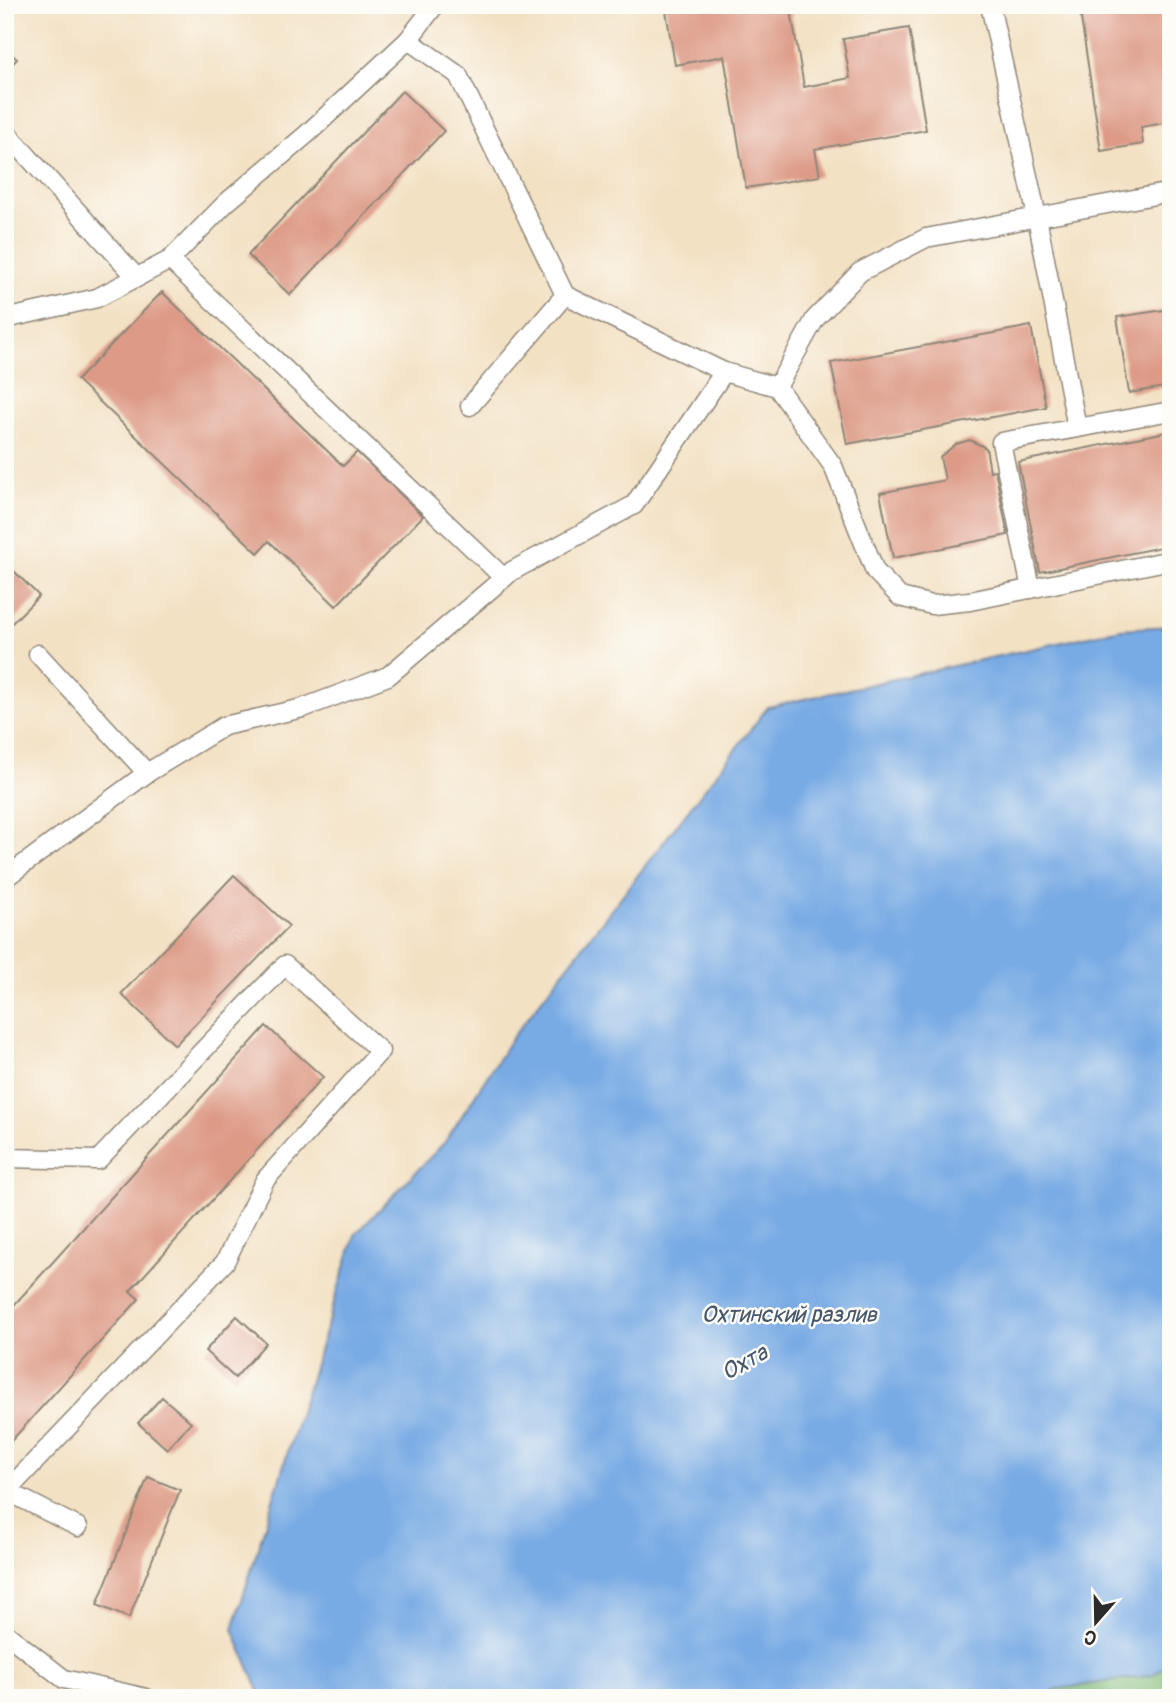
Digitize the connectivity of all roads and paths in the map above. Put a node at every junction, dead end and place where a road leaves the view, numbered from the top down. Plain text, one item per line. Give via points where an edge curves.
1 (435, 5) edge
2 (990, 5) edge
3 (408, 40) junction
4 (5, 131) edge
5 (1171, 192) edge
6 (1037, 217) junction
7 (170, 260) junction
8 (137, 278) junction
9 (565, 295) junction
10 (5, 320) edge
11 (724, 372) junction
12 (777, 387) junction
13 (470, 406) dead end
14 (1171, 411) edge
15 (1077, 428) junction
16 (1171, 560) edge
17 (504, 578) junction
18 (1031, 589) junction
19 (38, 654) dead end
20 (147, 773) junction
21 (5, 878) edge
22 (5, 1158) edge
23 (6, 1492) edge
24 (78, 1527) dead end
25 (5, 1633) edge
26 (146, 1698) edge

1 - 3 lane
2 - 6 lane
3 - 7 lane via 226,203
3 - 9 lane via 458,75
4 - 8 lane
5 - 6 lane
6 - 12 lane via 926,238 860,272 815,319
6 - 15 lane
7 - 8 lane
7 - 17 lane
8 - 10 lane via 97,298
9 - 11 lane
9 - 13 lane
11 - 12 lane
11 - 17 lane via 634,505
12 - 18 lane via 833,466 876,571 900,597 932,606
14 - 15 lane
15 - 18 lane via 1001,442
16 - 18 lane
17 - 20 lane via 388,676 303,708 224,726
19 - 20 lane
20 - 21 lane
22 - 23 lane via 98,1160 285,965 380,1051 265,1180 225,1262
23 - 24 lane
25 - 26 lane via 64,1679

